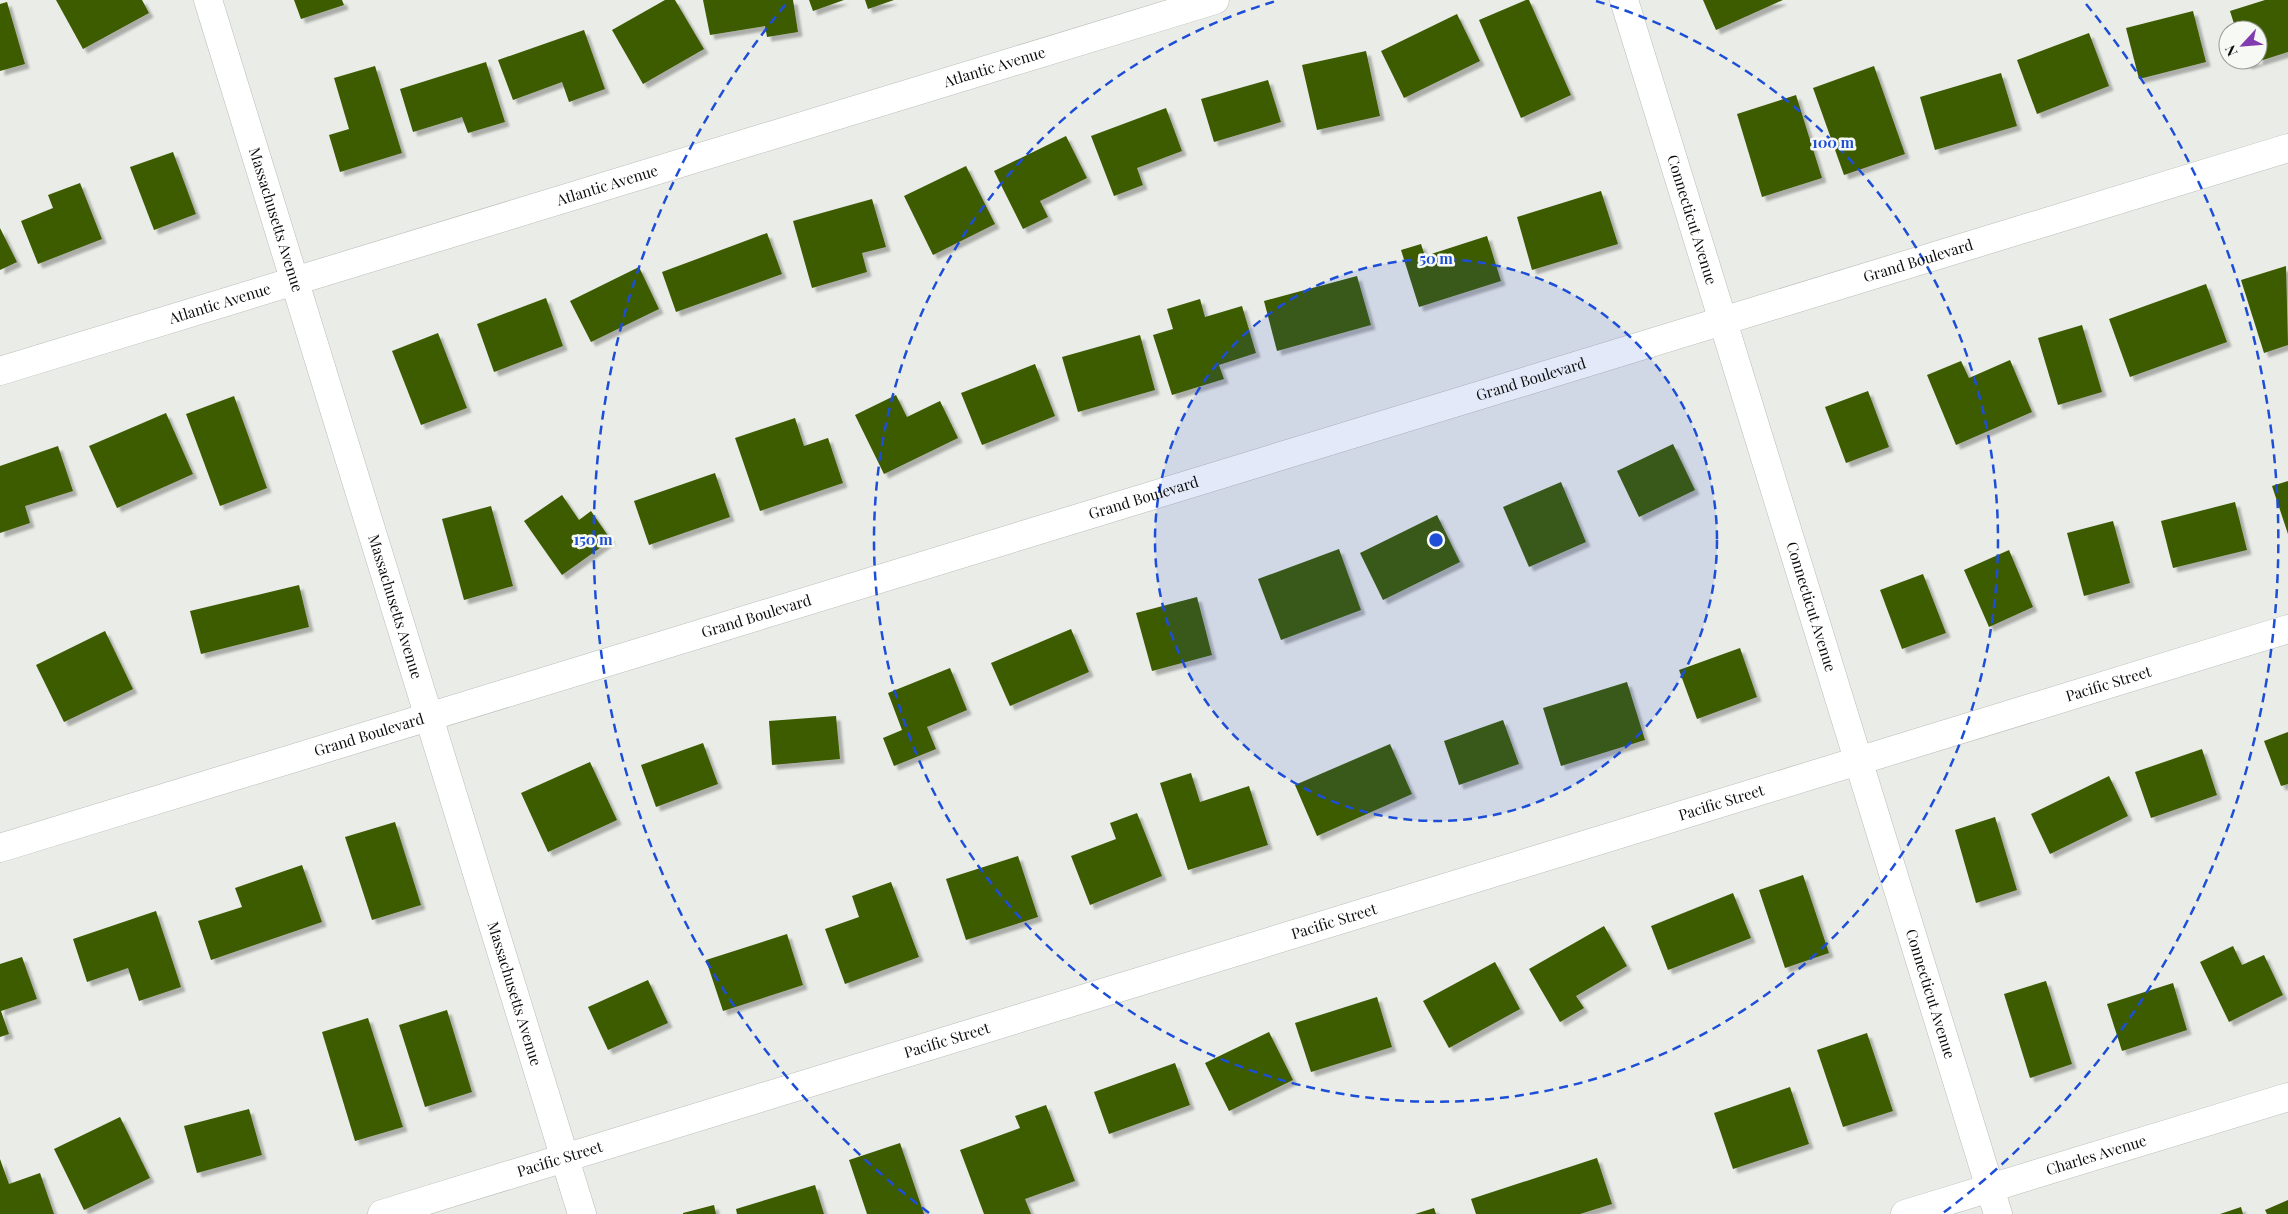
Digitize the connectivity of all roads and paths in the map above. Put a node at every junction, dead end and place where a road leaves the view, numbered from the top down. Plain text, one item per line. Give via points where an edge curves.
1 (208, 0) edge
2 (1215, 0) edge
3 (1624, 0) edge
4 (2288, 148) edge
5 (294, 282) junction
6 (1724, 321) junction
7 (0, 371) edge
8 (2288, 629) edge
9 (428, 717) junction
10 (1860, 760) junction
11 (0, 848) edge
12 (2288, 1097) edge
13 (564, 1158) junction
14 (1990, 1188) junction
15 (382, 1214) edge
16 (582, 1214) edge
17 (1905, 1214) edge
18 (1998, 1214) edge

1 - 5 street, Massachusetts Avenue
2 - 5 street, Atlantic Avenue
3 - 6 street, Connecticut Avenue
4 - 6 street, Grand Boulevard
5 - 7 street, Atlantic Avenue
5 - 9 street, Massachusetts Avenue
6 - 9 street, Grand Boulevard
6 - 10 street, Connecticut Avenue
8 - 10 street, Pacific Street
9 - 11 street, Grand Boulevard
9 - 13 street, Massachusetts Avenue
10 - 13 street, Pacific Street
10 - 14 street, Connecticut Avenue
12 - 14 street, Charles Avenue
13 - 15 street, Pacific Street
13 - 16 street, Massachusetts Avenue
14 - 17 street, Charles Avenue
14 - 18 street, Connecticut Avenue

